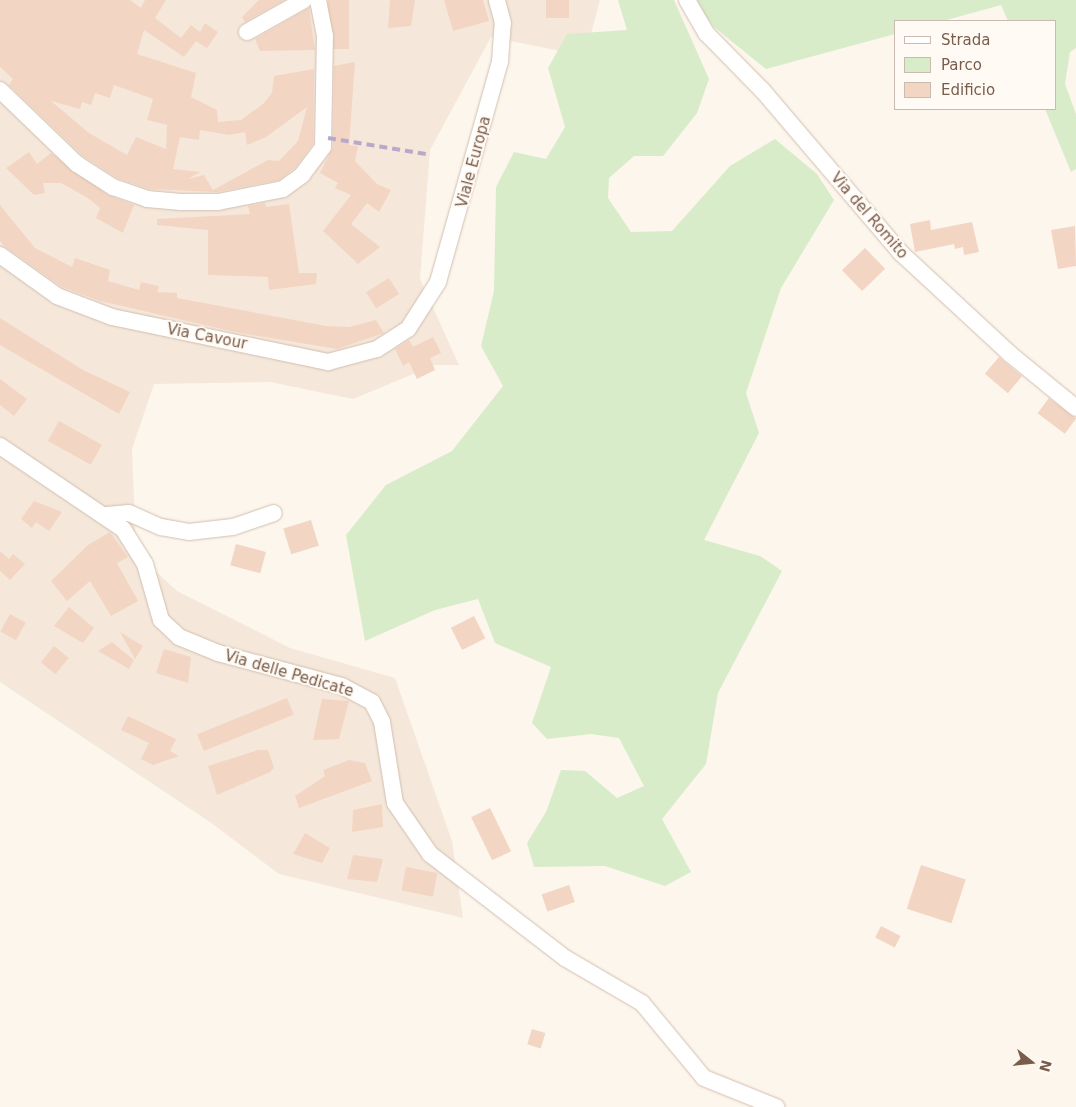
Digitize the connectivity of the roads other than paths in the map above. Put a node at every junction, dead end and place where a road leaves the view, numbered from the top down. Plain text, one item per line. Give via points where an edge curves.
1 (304, 0) edge
2 (318, 0) edge
3 (498, 0) edge
4 (687, 0) edge
5 (246, 32) dead end
6 (0, 90) edge
7 (0, 255) edge
8 (418, 318) joint
9 (1076, 408) edge
10 (0, 446) edge
11 (274, 513) dead end
12 (106, 516) junction
13 (776, 1107) edge

1 - 5 street
2 - 6 street via 325,36 323,147 302,175 283,189 218,202 181,202 147,199 114,188 76,164
3 - 8 street, Viale Europa via 503,23 500,62 480,143 438,282
4 - 9 street, Via del Romito via 707,34 764,91 906,258 1010,354
7 - 8 street, Via Cavour via 57,296 112,317 328,362 377,349
10 - 12 street, Via delle Pedicate
11 - 12 street via 196,532 167,530 129,513
12 - 13 street, Via delle Pedicate via 126,532 139,553 156,608 169,630 210,650 342,686 367,699 382,722 395,803 430,854 565,958 642,1002 704,1078

